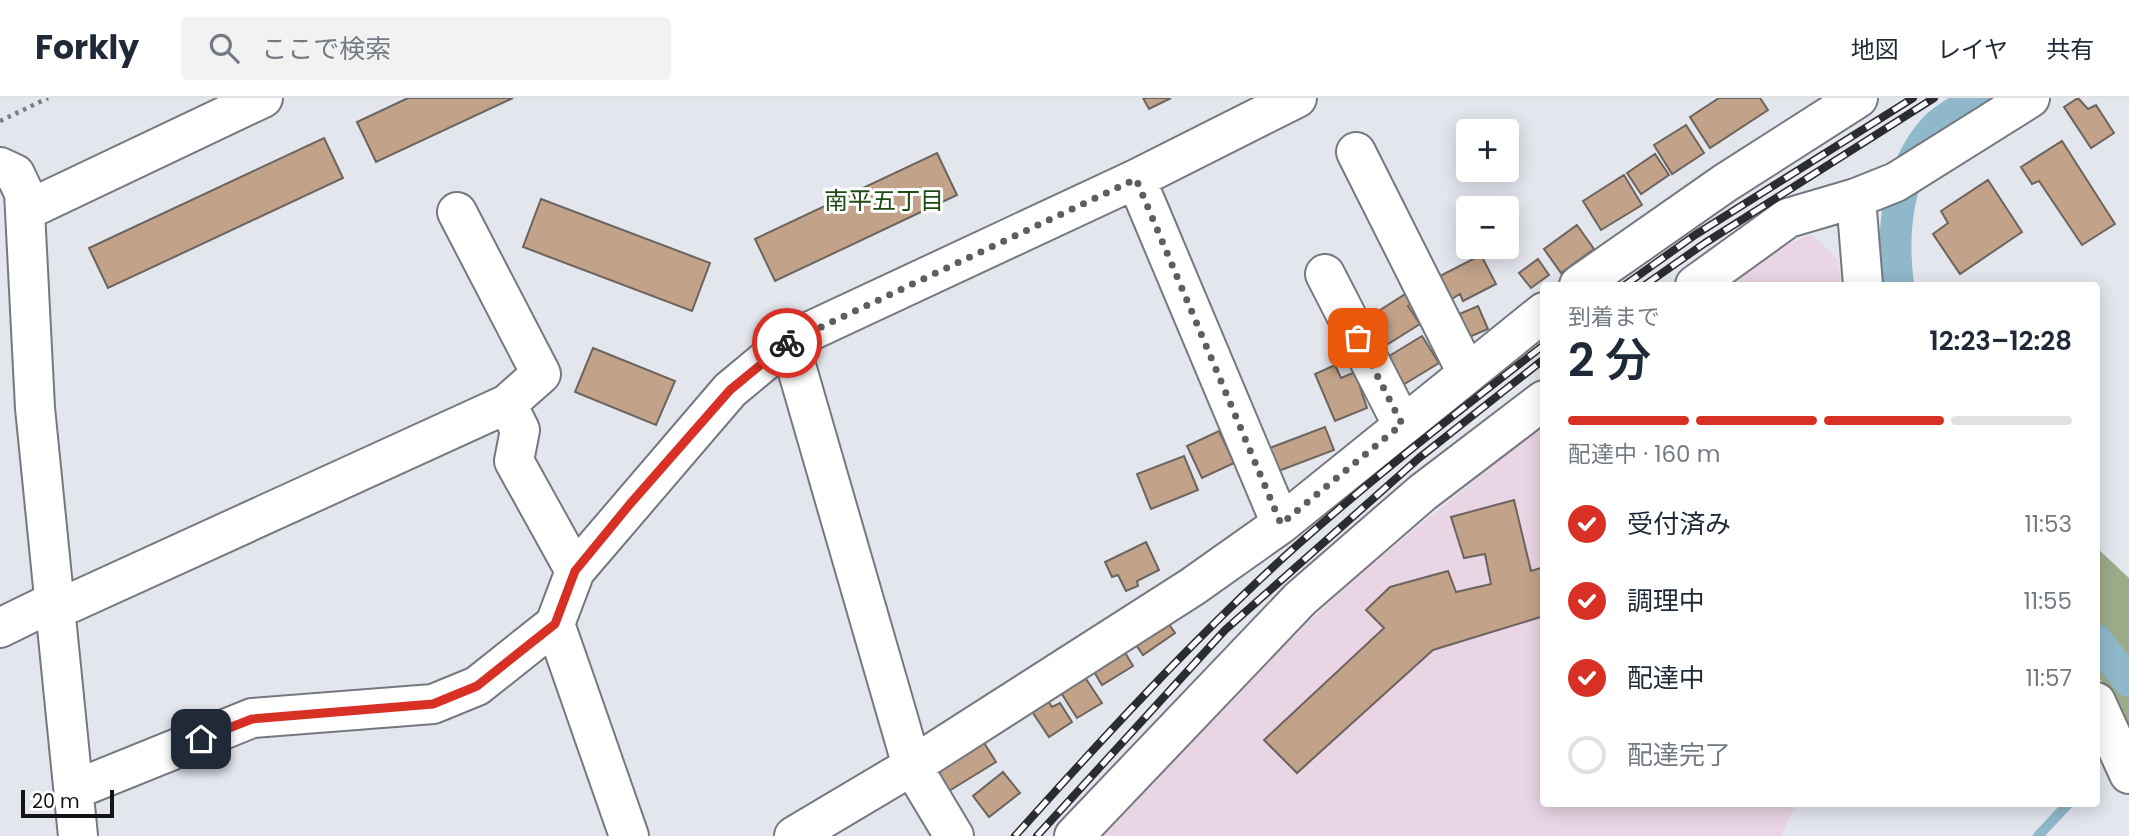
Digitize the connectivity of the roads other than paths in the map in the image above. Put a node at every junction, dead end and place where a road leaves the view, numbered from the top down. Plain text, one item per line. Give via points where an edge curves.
1 (263, 98) edge
2 (1297, 98) edge
3 (1858, 98) edge
4 (2030, 98) edge
5 (1806, 112) edge
6 (1356, 152) dead end
7 (0, 167) edge
8 (1136, 179) junction
9 (1856, 198) junction
10 (24, 211) junction
11 (457, 212) dead end
12 (1325, 274) dead end
13 (1583, 282) edge
14 (1699, 282) edge
15 (1863, 282) edge
16 (1540, 315) edge
17 (789, 341) junction
18 (1466, 371) junction
19 (1540, 403) edge
20 (507, 404) junction
21 (1402, 424) junction
22 (1281, 524) junction
23 (575, 571) junction
24 (53, 602) junction
25 (555, 624) junction
26 (0, 628) edge
27 (2100, 711) edge
28 (912, 766) junction
29 (2129, 774) edge
30 (74, 790) junction
31 (78, 836) edge
32 (629, 836) edge
33 (794, 836) edge
34 (954, 836) edge
35 (1074, 836) edge

1 - 10 street
2 - 8 street
3 - 5 street
4 - 9 street via 1896,182
5 - 13 street
6 - 18 street
7 - 10 street via 15,174 24,193
8 - 17 street
8 - 22 street
9 - 14 street via 1788,218
9 - 15 street
10 - 24 street via 35,408
11 - 20 street via 541,374
12 - 21 street
16 - 18 street
17 - 23 street via 730,390
17 - 28 street
18 - 21 street
19 - 35 street via 1422,494 1300,599
20 - 23 street via 520,430 514,461
20 - 24 street via 71,603
21 - 22 street
22 - 28 street via 1192,587
23 - 25 street
24 - 26 street
24 - 30 street
25 - 30 street via 477,686 433,704 252,719
25 - 32 street
27 - 29 street
28 - 33 street
28 - 34 street
30 - 31 street

